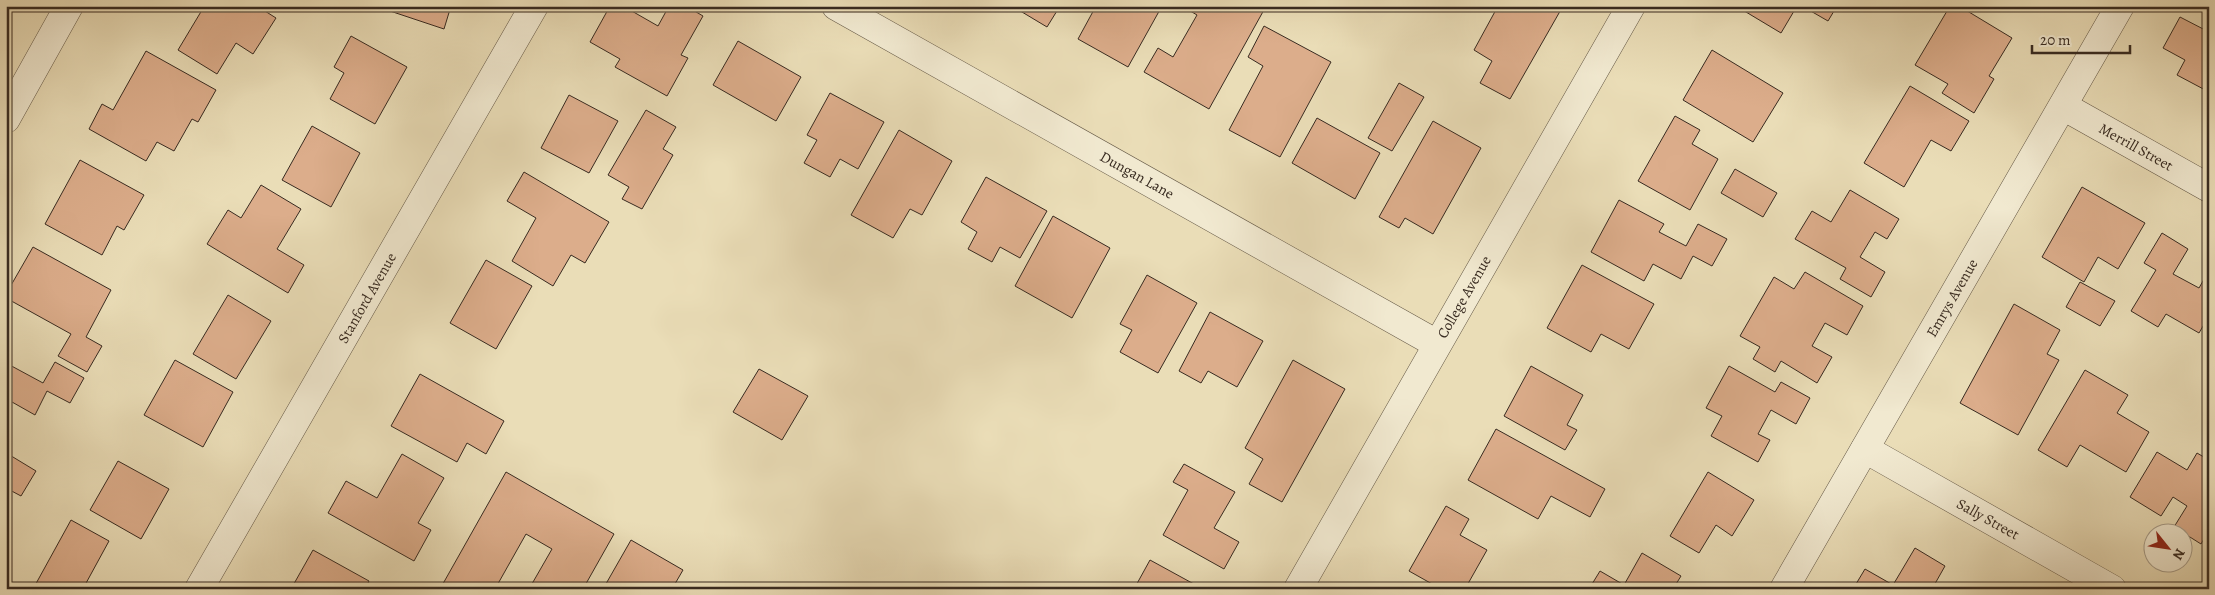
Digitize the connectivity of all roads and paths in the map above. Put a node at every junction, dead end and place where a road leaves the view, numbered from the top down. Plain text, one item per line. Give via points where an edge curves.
1 (69, 6) edge
2 (534, 6) edge
3 (836, 6) edge
4 (1630, 6) edge
5 (2120, 6) edge
6 (2063, 106) junction
7 (6, 119) edge
8 (2209, 188) edge
9 (1437, 344) junction
10 (1865, 449) junction
11 (199, 589) edge
12 (1298, 589) edge
13 (1784, 589) edge
14 (2112, 589) edge

1 - 7 street
2 - 11 street, Stanford Avenue
3 - 9 street, Dungan Lane
4 - 9 street, College Avenue
5 - 6 street, Emrys Avenue
6 - 8 street, Merrill Street
6 - 10 street, Emrys Avenue
9 - 12 street, College Avenue
10 - 13 street, Emrys Avenue
10 - 14 street, Sally Street

